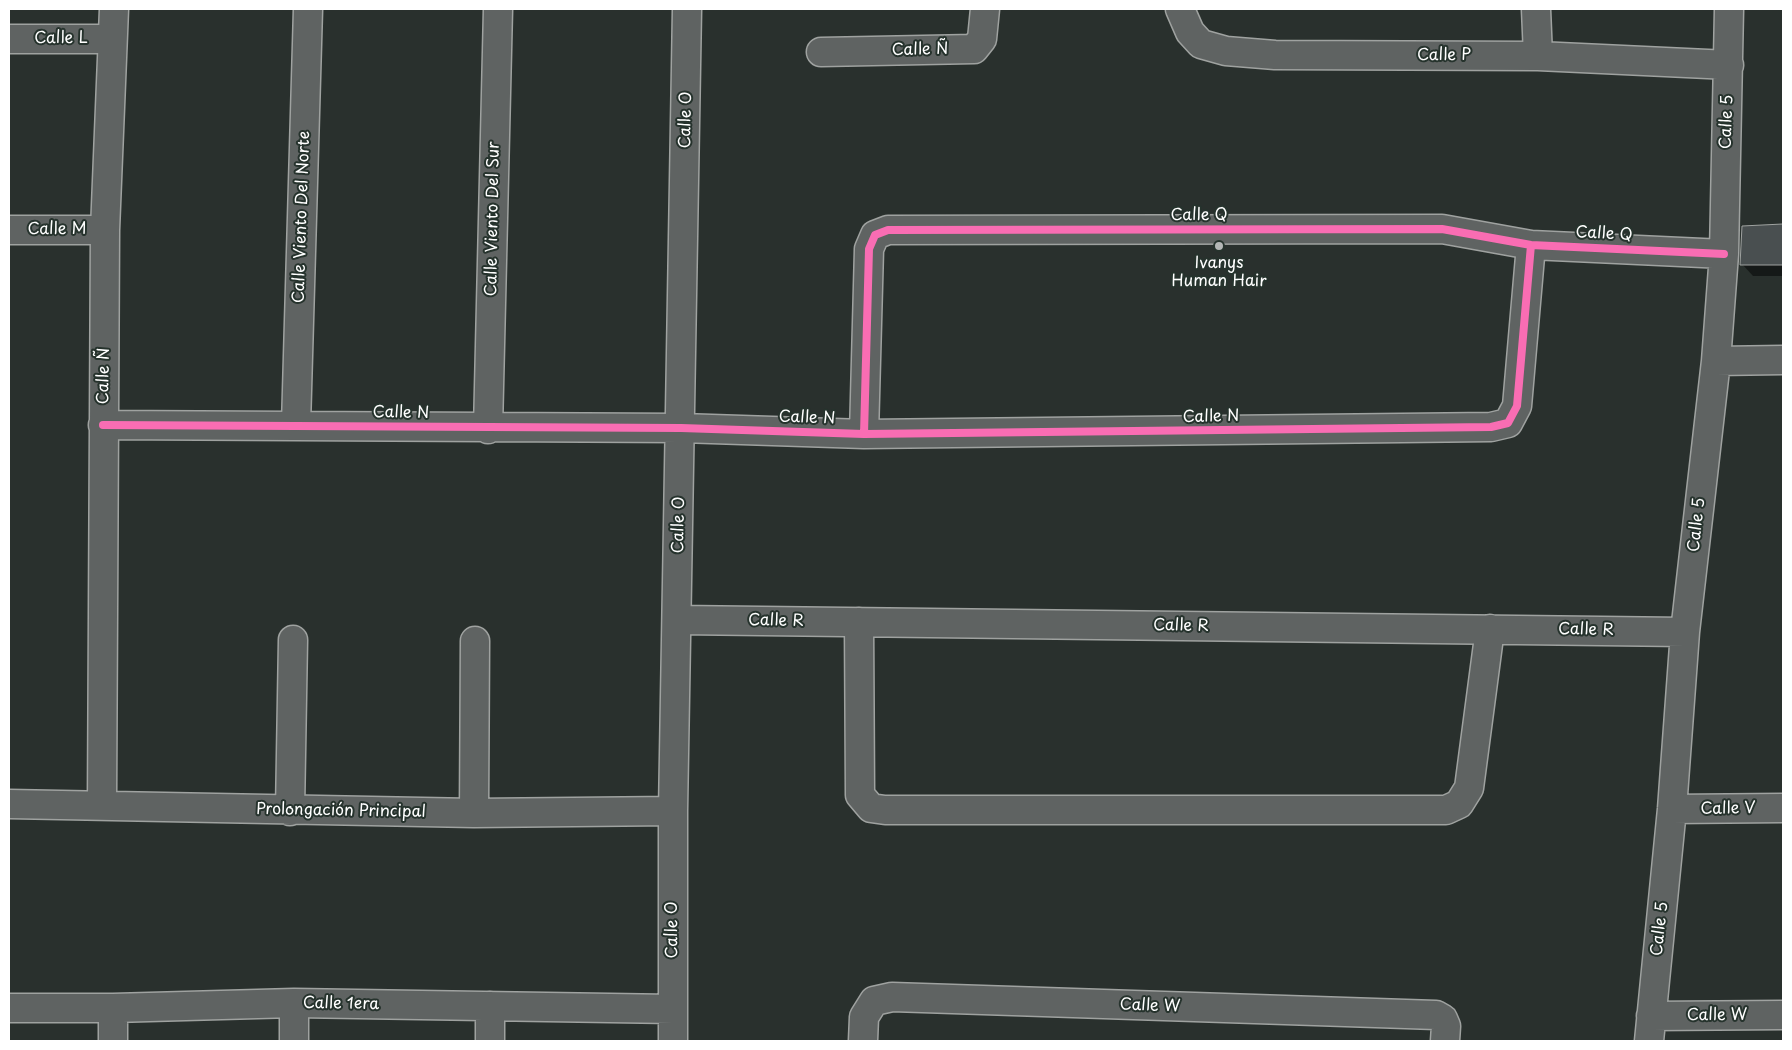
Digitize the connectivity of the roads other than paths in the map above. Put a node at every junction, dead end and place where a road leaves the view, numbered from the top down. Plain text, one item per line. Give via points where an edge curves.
1 (114, 9) edge
2 (308, 9) edge
3 (498, 9) edge
4 (687, 9) edge
5 (985, 9) edge
6 (1180, 9) edge
7 (1536, 9) edge
8 (1730, 9) edge
9 (9, 39) edge
10 (112, 39) junction
11 (821, 52) dead end
12 (1538, 56) junction
13 (1729, 65) junction
14 (9, 230) edge
15 (105, 230) junction
16 (1531, 245) junction
17 (1724, 254) junction
18 (1716, 360) junction
19 (1783, 360) edge
20 (103, 425) junction
21 (296, 425) junction
22 (681, 428) junction
23 (488, 429) junction
24 (864, 434) junction
25 (678, 620) junction
26 (859, 622) junction
27 (1490, 629) junction
28 (1685, 632) junction
29 (293, 640) dead end
30 (476, 641) dead end
31 (9, 804) edge
32 (102, 804) junction
33 (1783, 808) edge
34 (1672, 809) junction
35 (290, 811) junction
36 (673, 811) junction
37 (474, 813) junction
38 (294, 1003) junction
39 (490, 1006) junction
40 (9, 1008) edge
41 (113, 1008) junction
42 (673, 1009) junction
43 (1783, 1015) edge
44 (864, 1029) edge
45 (1650, 1029) edge
46 (1444, 1030) edge
47 (113, 1041) edge
48 (294, 1041) edge
49 (490, 1041) edge
50 (673, 1041) edge

1 - 10 street, Calle Ñ
2 - 21 street, Calle Viento Del Norte
3 - 23 street, Calle Viento Del Sur
4 - 22 street, Calle O
5 - 11 street, Calle Ñ via 982,39 974,49
6 - 12 street, Calle P via 1190,32 1201,44 1226,51 1275,55
7 - 12 street
8 - 13 street, Calle 5
9 - 10 street, Calle L
10 - 15 street, Calle Ñ
12 - 13 street, Calle P
13 - 17 street, Calle 5
14 - 15 street, Calle M
15 - 20 street, Calle Ñ
16 - 17 street, Calle Q
16 - 24 street, Calle N via 1516,406 1508,423 1491,428
16 - 24 street, Calle Q via 1442,229 888,230 875,235 869,249
17 - 18 street, Calle 5
18 - 19 street
18 - 28 street, Calle 5
20 - 21 street, Calle N
20 - 32 street, Calle Ñ
21 - 23 street, Calle N
22 - 23 street, Calle N
22 - 24 street, Calle N
22 - 25 street, Calle O
25 - 26 street, Calle R
25 - 36 street, Calle O
26 - 27 street, Calle R
26 - 27 street via 860,795 871,808 885,810 1446,810 1459,804 1470,788
27 - 28 street, Calle R
28 - 34 street, Calle 5
29 - 35 street
30 - 37 street
31 - 32 street, Prolongación Principal
32 - 35 street, Prolongación Principal
33 - 34 street, Calle V
34 - 45 street, Calle 5
35 - 37 street, Prolongación Principal
36 - 37 street, Prolongación Principal
36 - 42 street, Calle O
38 - 39 street, Calle 1era
38 - 41 street, Calle 1era
38 - 48 street
39 - 42 street, Calle 1era
39 - 49 street
40 - 41 street, Calle 1era
41 - 47 street
42 - 50 street, Calle O
43 - 45 street, Calle W
44 - 46 street, Calle W via 874,1001 892,997 1436,1015

